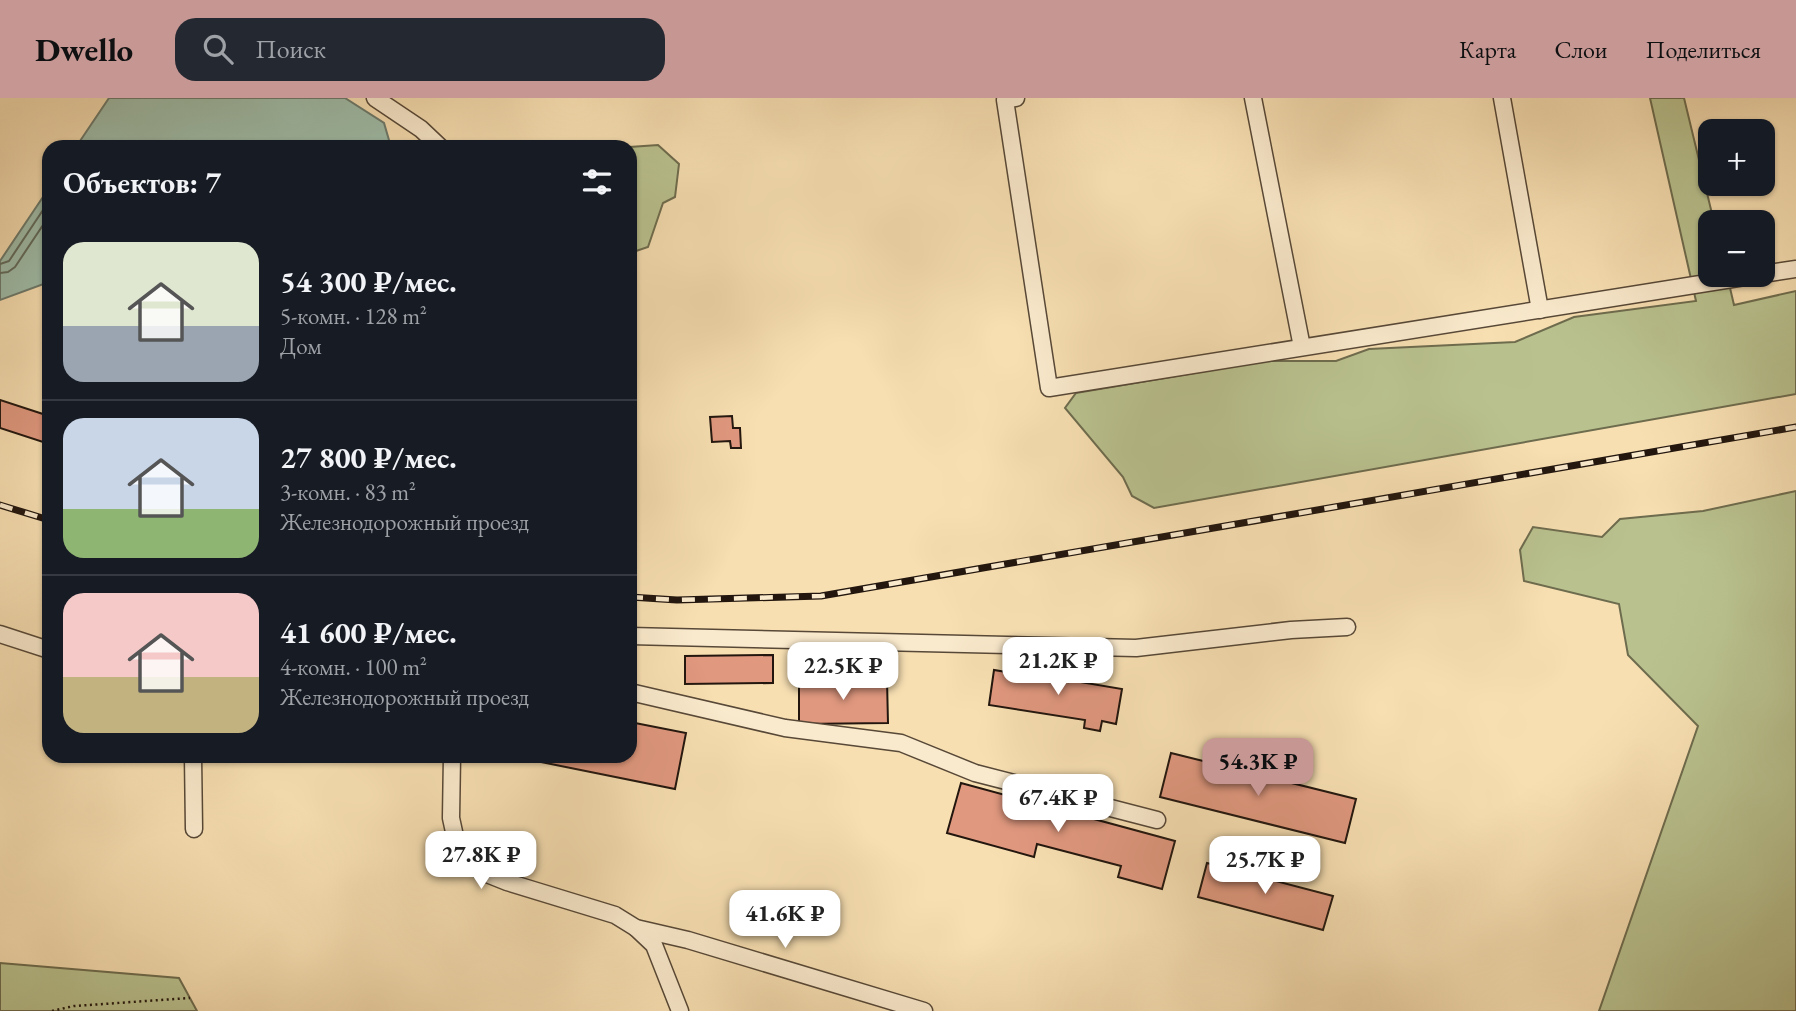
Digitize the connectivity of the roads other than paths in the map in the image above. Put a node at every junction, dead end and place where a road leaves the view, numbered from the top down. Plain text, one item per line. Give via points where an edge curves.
1 (375, 98) edge
2 (1016, 98) edge
3 (1253, 98) edge
4 (1502, 98) edge
5 (433, 140) edge
6 (1796, 269) edge
7 (1775, 272) edge
8 (1698, 284) edge
9 (1540, 310) junction
10 (1302, 348) junction
11 (1347, 627) dead end
12 (0, 634) edge
13 (637, 636) edge
14 (42, 648) edge
15 (637, 694) edge
16 (193, 763) edge
17 (452, 763) edge
18 (1157, 820) dead end
19 (194, 829) dead end
20 (636, 928) junction
21 (680, 1011) edge
22 (924, 1011) edge

1 - 5 street
2 - 10 street via 1005,100 1049,388
3 - 10 street
4 - 9 street
6 - 7 street
8 - 9 street
9 - 10 street
11 - 13 street via 1136,648
12 - 14 street
15 - 18 street via 785,728 901,743 975,773
16 - 19 street
17 - 20 street via 451,818 456,841 482,872 615,915
20 - 21 street via 654,945
20 - 22 street

